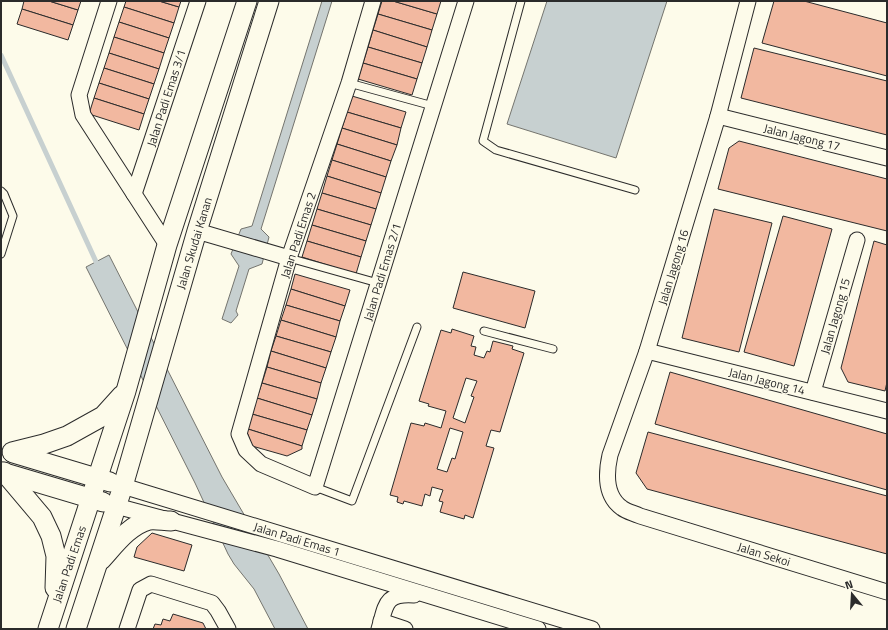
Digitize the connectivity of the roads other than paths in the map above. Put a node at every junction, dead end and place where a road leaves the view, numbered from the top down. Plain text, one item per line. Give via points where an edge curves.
1 (109, 1) edge
2 (198, 1) edge
3 (247, 1) edge
4 (269, 1) edge
5 (373, 1) edge
6 (466, 1) edge
7 (521, 1) edge
8 (748, 1) edge
9 (349, 83) junction
10 (434, 106) junction
11 (718, 116) junction
12 (887, 158) edge
13 (635, 190) dead end
14 (1, 191) edge
15 (134, 194) junction
16 (197, 231) junction
17 (857, 240) dead end
18 (167, 245) junction
19 (1, 254) edge
20 (289, 258) junction
21 (378, 283) junction
22 (417, 327) dead end
23 (484, 331) dead end
24 (553, 349) dead end
25 (647, 351) junction
26 (128, 385) junction
27 (813, 392) junction
28 (887, 411) edge
29 (6, 451) edge
30 (2, 472) edge
31 (98, 478) junction
32 (123, 486) junction
33 (315, 487) junction
34 (91, 498) junction
35 (116, 506) junction
36 (640, 516) joint
37 (171, 521) junction
38 (96, 566) junction
39 (360, 575) junction
40 (887, 592) edge
41 (426, 595) junction
42 (386, 604) junction
43 (55, 606) junction
44 (380, 625) edge
45 (227, 628) edge
46 (48, 629) edge
47 (76, 629) edge
48 (127, 629) edge
49 (405, 629) edge
50 (538, 629) edge
51 (592, 629) edge

1 - 15 street via 79,95 83,115
2 - 15 street, Jalan Padi Emas 3/1
3 - 18 street, Jalan Skudai Kanan
4 - 16 street, Jalan Skudai Kanan
5 - 9 street, Jalan Padi Emas 2
6 - 10 street, Jalan Padi Emas 2/1
7 - 13 lane via 483,141 496,150
8 - 11 street, Jalan Jagong 16
9 - 10 lane
9 - 20 street, Jalan Padi Emas 2
10 - 21 street, Jalan Padi Emas 2/1
11 - 12 street, Jalan Jagong 17
11 - 25 street, Jalan Jagong 16
14 - 19 lane via 13,216
15 - 18 street
16 - 20 street
16 - 32 street, Jalan Skudai Kanan
17 - 27 street, Jalan Jagong 15
18 - 26 street, Jalan Skudai Kanan
20 - 21 lane
20 - 33 street, Jalan Padi Emas 2 via 239,434 246,450 261,464
21 - 33 street, Jalan Padi Emas 2/1
22 - 33 lane via 352,501
23 - 24 lane
25 - 27 street, Jalan Jagong 14
25 - 36 street, Jalan Jagong 16 via 607,468 607,479 615,502 623,509
26 - 29 street via 103,416 44,444
26 - 31 street, Jalan Skudai Kanan
27 - 28 street, Jalan Jagong 14
29 - 31 street, Jalan Padi Emas 1
30 - 34 street, Jalan Padi Emas 1
30 - 43 street via 42,517 51,536 56,556
31 - 32 street, Jalan Padi Emas 1
31 - 34 street, Jalan Padi Emas
32 - 35 street, Jalan Skudai Kanan
32 - 51 street, Jalan Padi Emas 1
34 - 35 street, Jalan Padi Emas 1
34 - 43 street, Jalan Padi Emas
35 - 37 street, Jalan Padi Emas 1
35 - 38 street
36 - 40 street, Jalan Sekoi
37 - 38 street via 150,520 140,523
37 - 39 street, Jalan Padi Emas 1 via 277,549
38 - 47 street
39 - 41 street, Jalan Padi Emas 1
39 - 42 street via 375,586
41 - 42 street via 396,596
41 - 50 street, Jalan Padi Emas 1
42 - 44 street
43 - 46 street, Jalan Padi Emas
44 - 49 street
45 - 48 street via 212,603 151,584 140,590

